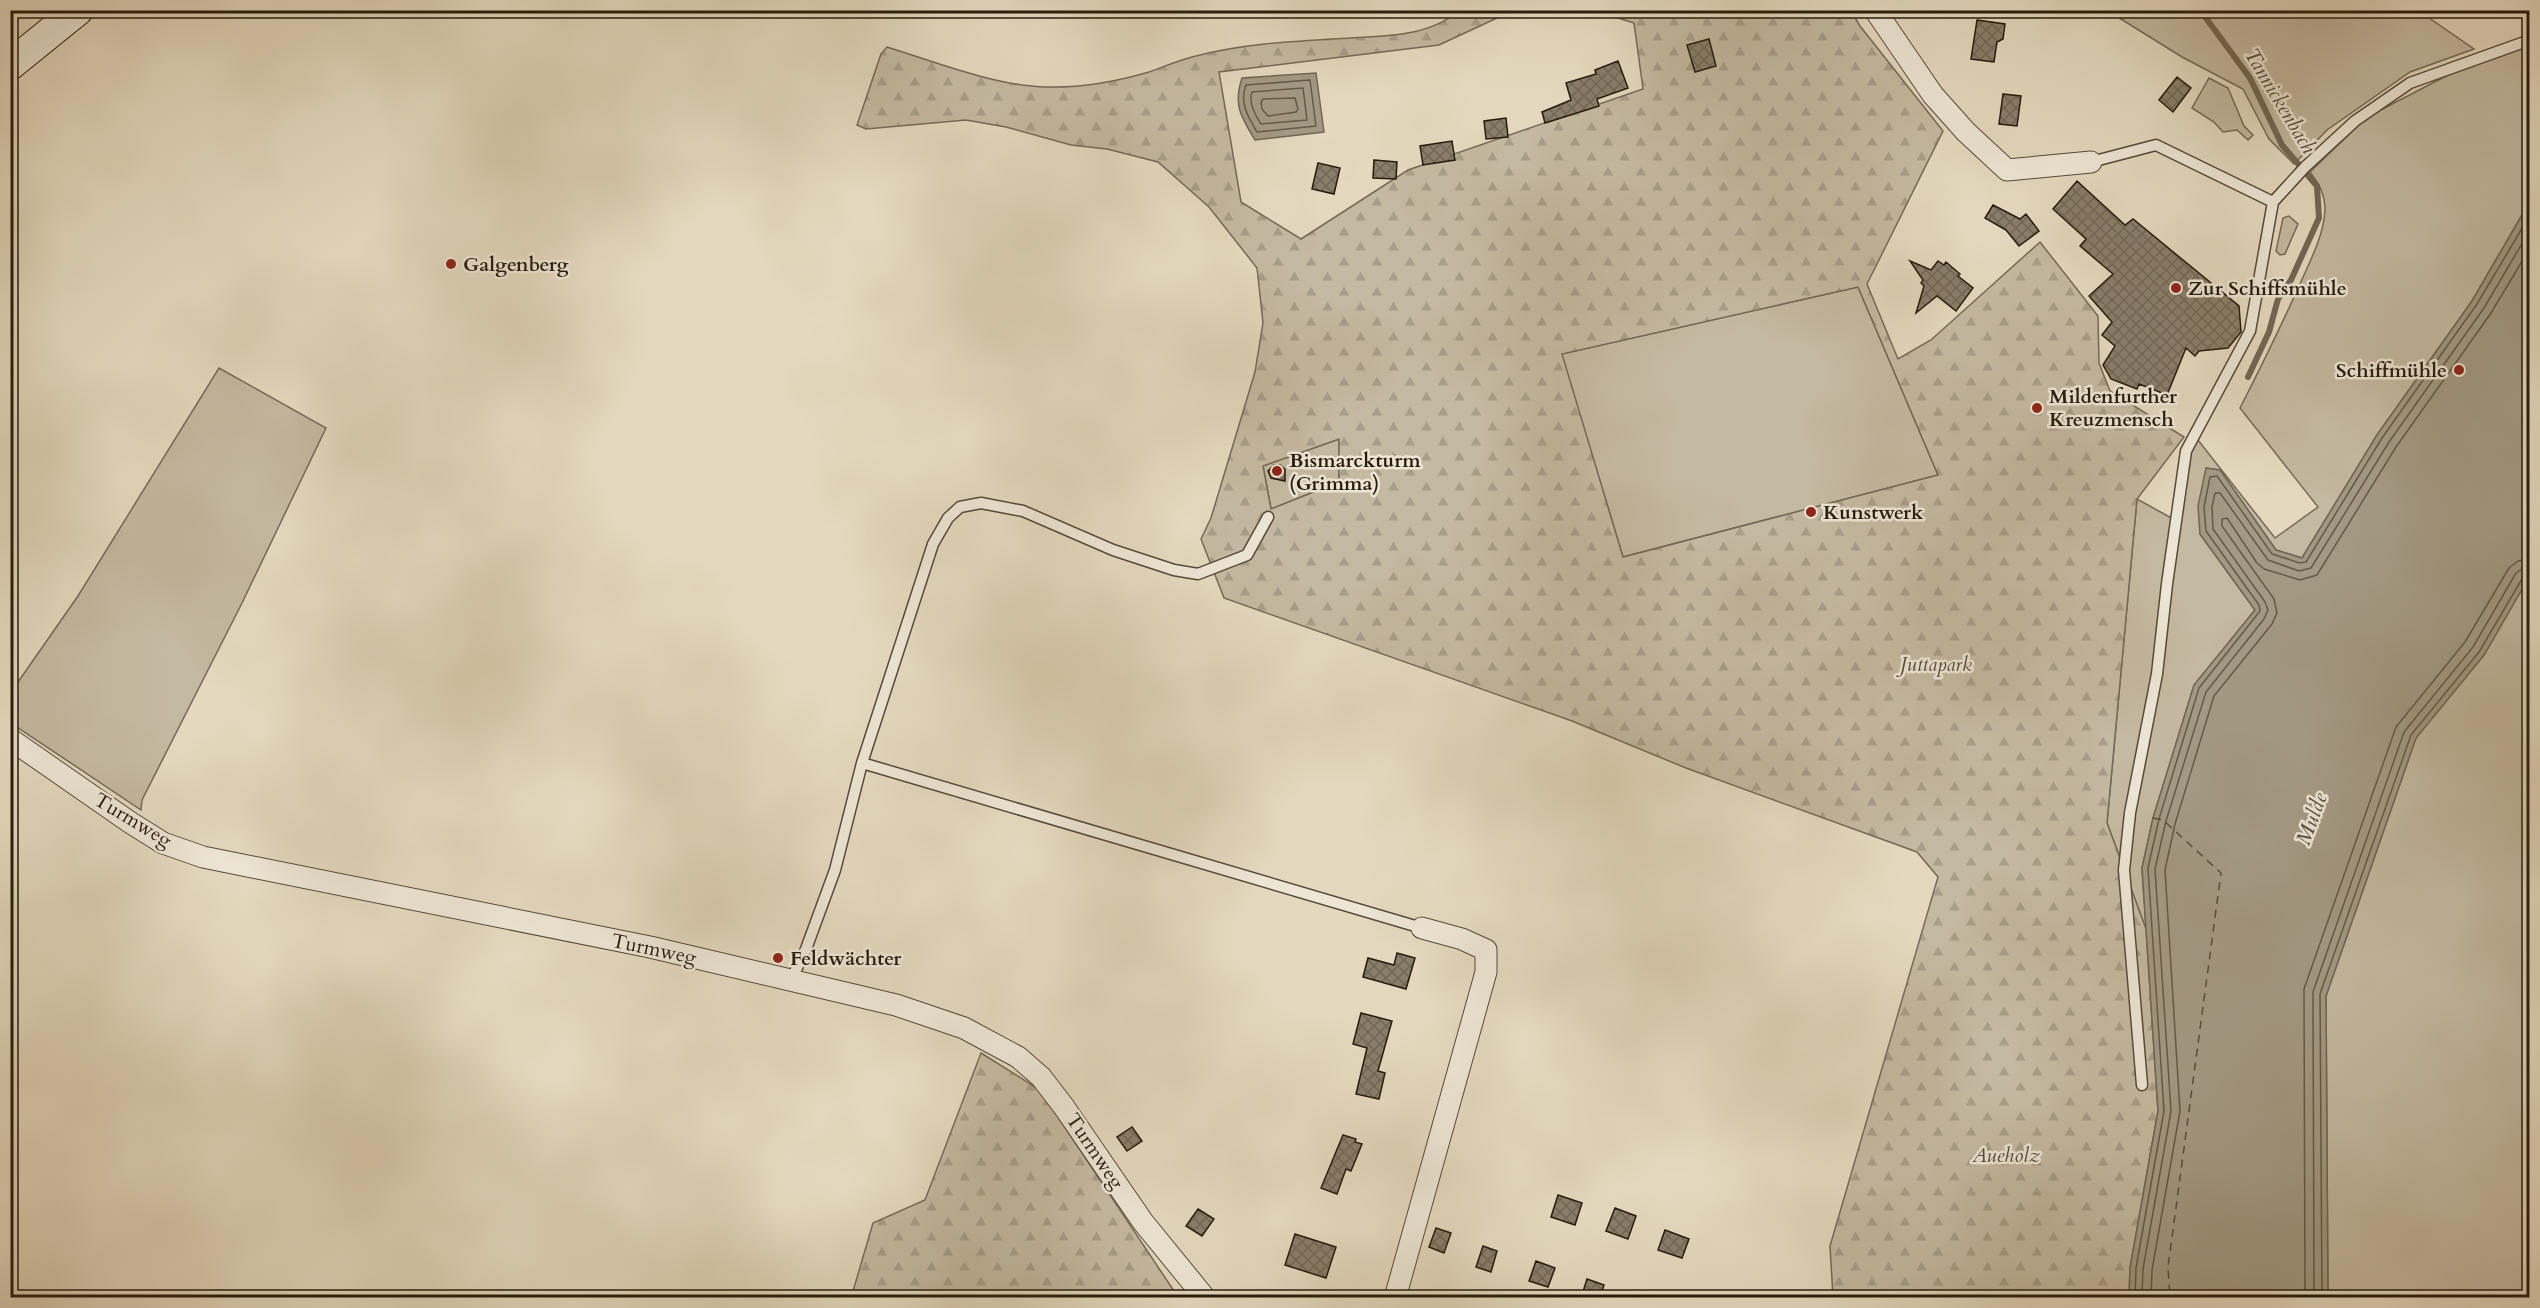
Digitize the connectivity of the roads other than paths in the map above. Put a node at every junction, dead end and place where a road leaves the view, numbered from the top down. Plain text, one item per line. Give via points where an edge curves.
1 (78, 10) edge
2 (1875, 10) edge
3 (2529, 40) edge
4 (10, 65) edge
5 (2091, 162) joint
6 (2273, 202) junction
7 (1268, 517) dead end
8 (10, 739) edge
9 (862, 763) junction
10 (1422, 928) joint
11 (791, 980) junction
12 (2142, 1085) dead end
13 (1205, 1298) edge
14 (1395, 1298) edge

1 - 4 street
2 - 5 street via 1933,95 2007,170
3 - 6 lane via 2410,83 2355,121 2296,175
5 - 6 lane via 2156,145
6 - 12 lane via 2250,331 2186,451 2157,674 2130,813 2124,870
7 - 9 lane via 1247,555 1198,574 1113,550 1023,511 981,503 960,507 948,518 933,544
8 - 11 street, Turmweg via 131,823 164,843 203,857 650,947
9 - 10 lane
9 - 11 lane via 835,870
10 - 14 street via 1486,950 1486,972
11 - 13 street, Turmweg via 896,1005 964,1028 1018,1057 1041,1077 1143,1222

